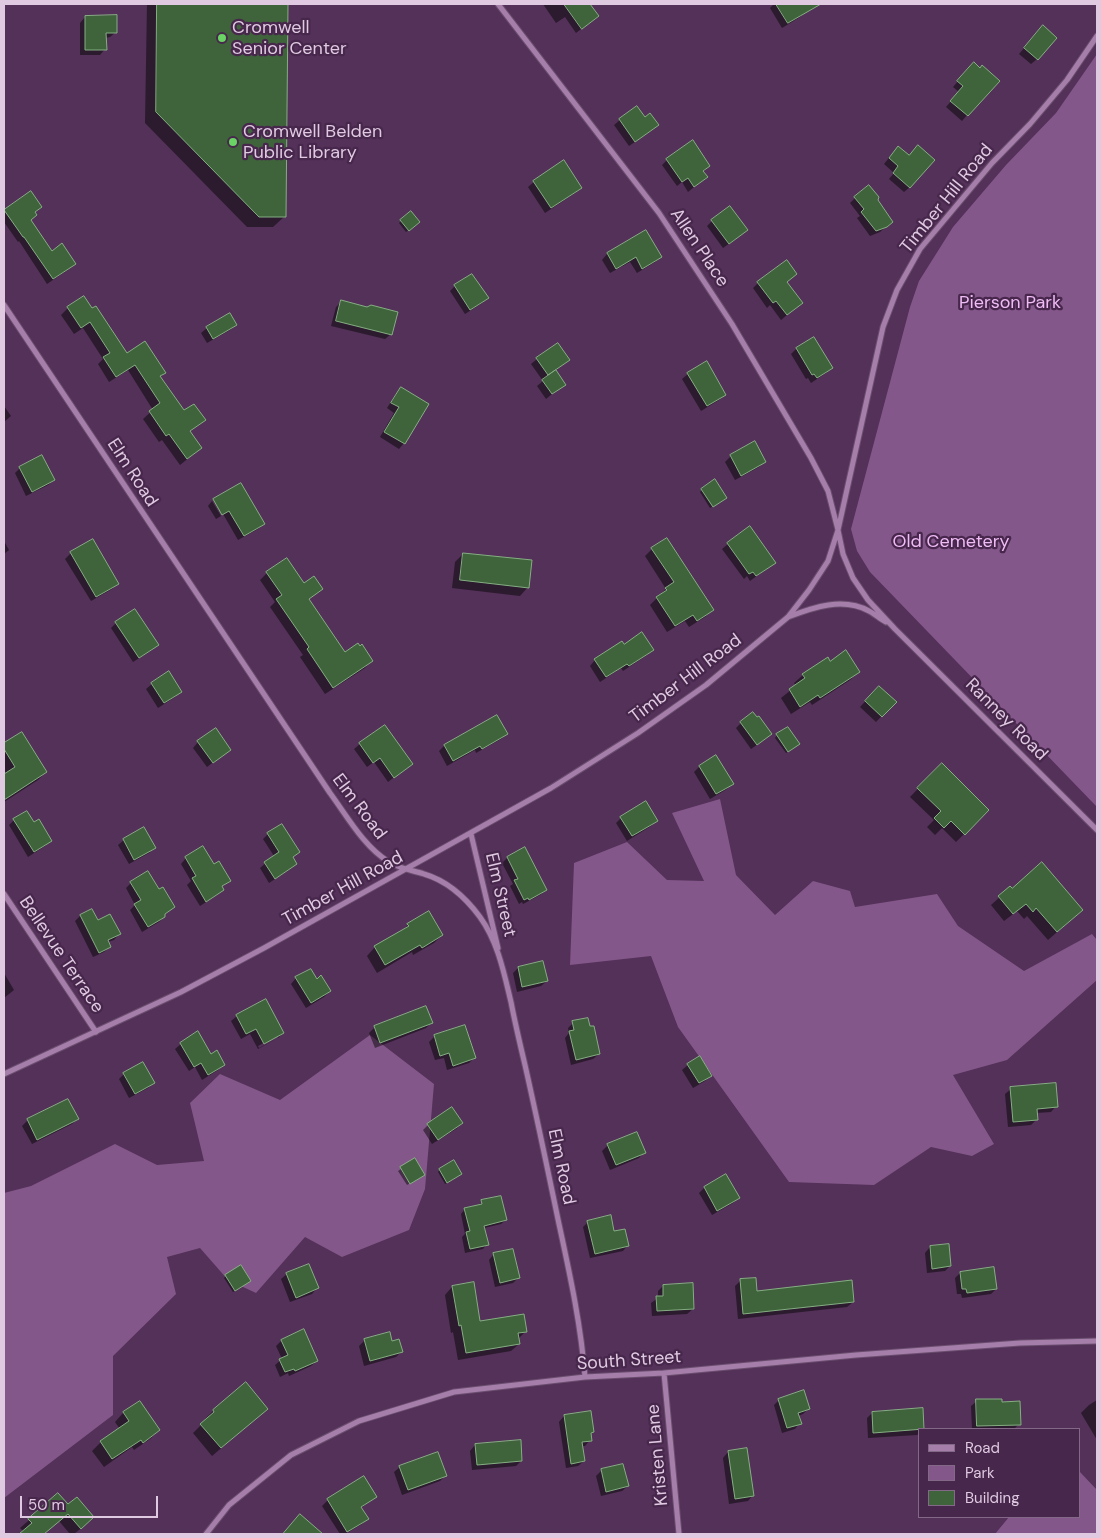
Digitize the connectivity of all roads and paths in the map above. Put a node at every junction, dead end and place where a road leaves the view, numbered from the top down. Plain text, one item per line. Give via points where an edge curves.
1 (498, 4) edge
2 (1097, 36) edge
3 (4, 305) edge
4 (838, 530) junction
5 (788, 617) junction
6 (895, 629) junction
7 (1097, 830) edge
8 (471, 834) junction
9 (406, 870) junction
10 (4, 894) edge
11 (502, 963) junction
12 (96, 1032) junction
13 (4, 1074) edge
14 (1097, 1341) edge
15 (664, 1373) junction
16 (585, 1377) junction
17 (206, 1534) edge
18 (679, 1534) edge

1 - 4 street, Allen Place via 659,213 732,324 828,491
2 - 4 street, Timber Hill Road via 1067,80 920,249 897,290 883,327
3 - 9 street, Elm Road via 330,793 374,850 388,862
4 - 5 street, Timber Hill Road via 828,561
4 - 6 street, Ranney Road via 853,578
5 - 6 street, Ranney Road via 810,608 848,604 869,611
5 - 8 street, Timber Hill Road via 706,685 638,733 552,788
6 - 7 street, Ranney Road
8 - 9 street, Timber Hill Road
8 - 11 street, Elm Street
9 - 11 street, Elm Road via 440,880 468,902 489,933
9 - 12 street, Timber Hill Road via 181,992
10 - 12 street, Bellevue Terrace
11 - 16 street, Elm Road via 570,1277
12 - 13 street, Timber Hill Road
14 - 15 street, South Street via 929,1349
15 - 16 street, South Street
15 - 18 street, Kristen Lane
16 - 17 street, South Street via 454,1392 360,1421 291,1455 229,1505

